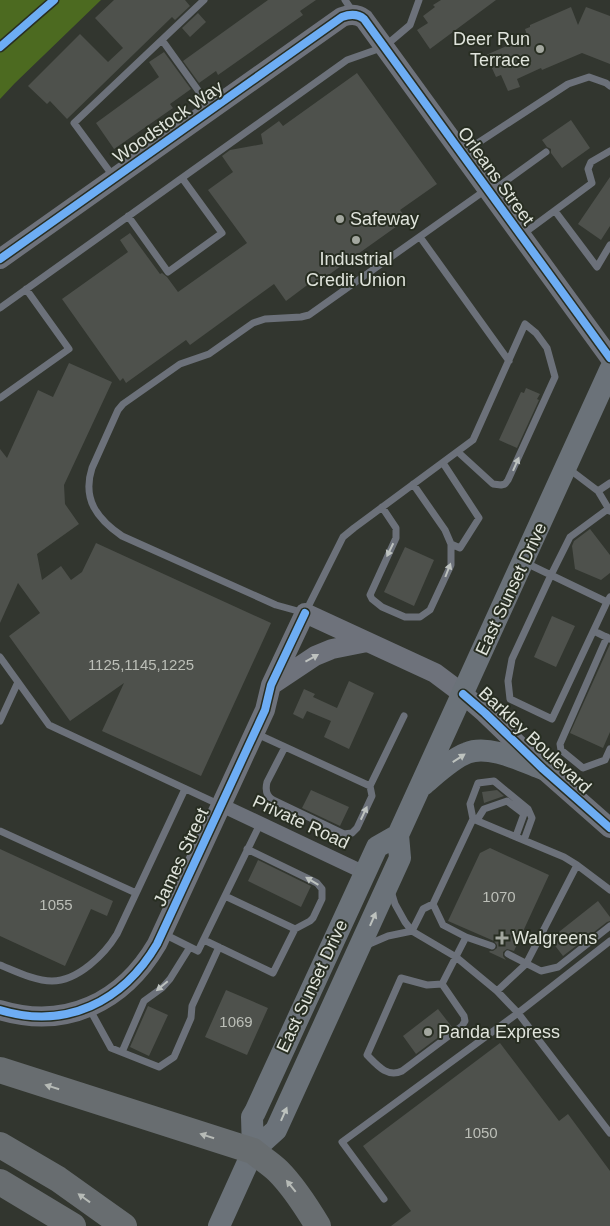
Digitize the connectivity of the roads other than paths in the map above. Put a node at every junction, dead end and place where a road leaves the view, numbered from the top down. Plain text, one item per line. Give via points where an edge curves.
1 (204, 0) edge
2 (419, 0) edge
3 (350, 7) edge
4 (162, 40) junction
5 (384, 47) junction
6 (610, 86) edge
7 (212, 110) junction
8 (610, 151) edge
9 (546, 152) dead end
10 (462, 154) junction
11 (115, 178) junction
12 (182, 178) junction
13 (489, 191) junction
14 (555, 211) junction
15 (128, 216) junction
16 (521, 236) junction
17 (420, 237) junction
18 (610, 245) edge
19 (0, 259) edge
20 (26, 289) junction
21 (0, 308) edge
22 (610, 358) edge
23 (509, 361) junction
24 (610, 370) edge
25 (0, 398) edge
26 (458, 452) junction
27 (442, 463) junction
28 (566, 467) junction
29 (610, 482) edge
30 (413, 484) junction
31 (598, 491) junction
32 (382, 507) junction
33 (609, 510) edge
34 (451, 544) junction
35 (523, 562) junction
36 (551, 575) junction
37 (609, 600) edge
38 (305, 613) junction
39 (594, 631) junction
40 (609, 638) edge
41 (367, 642) junction
42 (0, 657) edge
43 (18, 682) junction
44 (271, 685) junction
45 (463, 694) junction
46 (404, 716) dead end
47 (0, 721) edge
48 (254, 733) junction
49 (285, 747) junction
50 (610, 749) edge
51 (543, 769) junction
52 (370, 786) junction
53 (420, 787) junction
54 (185, 789) junction
55 (221, 805) junction
56 (475, 819) junction
57 (260, 824) junction
58 (610, 828) edge
59 (0, 831) edge
60 (398, 835) junction
61 (516, 836) junction
62 (524, 840) junction
63 (248, 849) junction
64 (577, 865) junction
65 (365, 872) junction
66 (390, 881) junction
67 (610, 890) edge
68 (136, 893) junction
69 (225, 896) junction
70 (433, 904) junction
71 (610, 926) edge
72 (295, 929) junction
73 (412, 931) junction
74 (162, 933) junction
75 (466, 937) junction
76 (204, 940) junction
77 (610, 941) edge
78 (492, 946) dead end
79 (190, 947) junction
80 (219, 947) junction
81 (357, 953) junction
82 (508, 954) dead end
83 (456, 958) junction
84 (0, 964) edge
85 (526, 964) junction
86 (442, 984) junction
87 (497, 991) junction
88 (89, 1007) junction
89 (0, 1010) edge
90 (518, 1013) junction
91 (122, 1052) junction
92 (0, 1070) edge
93 (610, 1133) edge
94 (0, 1145) edge
95 (253, 1151) junction
96 (0, 1182) edge
97 (384, 1200) dead end
98 (221, 1222) edge
99 (73, 1226) edge
100 (124, 1226) edge
101 (318, 1226) edge

1 - 4 lane
2 - 5 lane via 410,25
3 - 5 main road, Orleans Street via 364,19
3 - 7 main road, Woodstock Way via 346,15
4 - 7 lane
4 - 11 lane via 74,123
5 - 10 main road, Orleans Street
5 - 12 lane via 347,60
6 - 10 lane via 589,77 568,84
7 - 11 main road, Woodstock Way
8 - 14 lane via 591,162 588,168 592,183
9 - 13 lane
10 - 13 main road, Orleans Street
11 - 19 main road, Woodstock Way
12 - 15 lane
12 - 15 lane via 222,233 168,272
13 - 16 main road, Orleans Street
13 - 17 lane
14 - 16 lane
14 - 18 lane via 597,267
15 - 20 lane
16 - 22 main road, Orleans Street
17 - 23 lane
17 - 38 lane via 309,315 253,323 207,355 180,364 123,404 90,476 92,504 104,523 122,536 276,605
20 - 21 lane
20 - 25 lane via 69,349
23 - 26 lane via 473,440
26 -> 23 lane via 493,484 505,484 508,480 555,377 547,348 525,324
24 - 28 main road, East Sunset Drive
26 - 27 lane
27 - 30 lane
27 - 34 lane via 479,518 460,548
28 - 31 lane
28 - 35 main road, East Sunset Drive
29 - 31 lane
30 - 32 lane
30 - 34 lane
31 - 33 lane
32 -> 34 lane via 396,528 396,538 370,595 382,607 405,617 420,617 430,610 451,565
32 - 38 lane via 343,537
33 - 36 lane via 570,537
35 - 36 lane
35 - 45 main road, East Sunset Drive
36 - 37 lane
36 - 39 lane via 512,659 508,681 510,699 552,719
37 - 39 lane
38 - 41 main road, Barkley Boulevard
38 - 44 main road, James Street
39 - 40 lane
40 - 50 lane via 560,744 561,750 583,768 606,760
44 -> 41 main road via 314,656
41 - 45 main road, Barkley Boulevard via 435,673
42 - 43 lane
43 - 47 lane
43 - 54 lane via 48,725
44 - 48 main road, James Street via 265,710
45 - 51 main road, Barkley Boulevard
45 - 53 main road, East Sunset Drive
46 - 52 lane
48 - 49 lane
48 - 55 main road, James Street
49 - 52 lane
49 -> 52 lane via 267,782 268,797 344,834 357,828 372,796
53 -> 51 main road via 459,757 476,750 494,751
51 - 58 main road, Barkley Boulevard
53 - 60 main road, East Sunset Drive
54 - 55 lane
54 - 68 lane
55 - 57 street, Private Road
55 - 74 main road, James Street
56 - 61 lane
56 - 61 lane via 484,808 507,802 524,814
56 - 62 lane via 470,804 478,784 494,781 528,809 532,818
56 - 70 lane
57 - 63 lane
57 - 65 street, Private Road
59 - 68 lane
60 - 65 main road, East Sunset Drive via 377,847
60 - 66 main road, East Sunset Drive via 400,858
61 - 62 lane
62 - 64 lane via 564,856
63 - 69 lane
72 -> 63 lane via 316,914 323,892 320,886
64 - 67 lane
64 - 85 lane
65 - 95 main road, East Sunset Drive via 252,1118
66 - 73 lane via 395,904
81 -> 66 main road, East Sunset Drive
68 - 84 lane via 112,942 79,972 55,981 19,973
69 - 72 lane
69 - 76 lane
70 - 73 lane via 423,910
70 - 75 lane via 443,925
71 - 85 lane via 558,967 541,971
72 - 80 lane via 273,973
73 - 81 lane via 379,939
73 - 83 lane
74 - 79 lane
74 - 88 main road, James Street via 134,977 105,1000
75 - 78 lane
75 - 83 lane
76 - 79 lane via 198,951
76 - 80 lane
77 - 90 lane
79 -> 91 lane via 170,979 144,1001
80 - 91 lane via 174,1056 159,1067
95 -> 81 main road, East Sunset Drive via 276,1130
82 - 85 lane
83 - 86 lane
83 - 87 lane
85 - 87 lane
86 - 86 lane via 426,985 401,978 367,1054 379,1067 397,1073 466,1021
87 - 90 lane
88 - 89 main road, James Street via 48,1016
88 - 91 lane via 111,1048
90 - 93 lane
90 - 97 lane via 342,1142
95 -> 92 highway
100 -> 94 highway via 58,1179
95 - 98 main road, East Sunset Drive
101 -> 95 highway via 291,1186
96 - 99 highway

